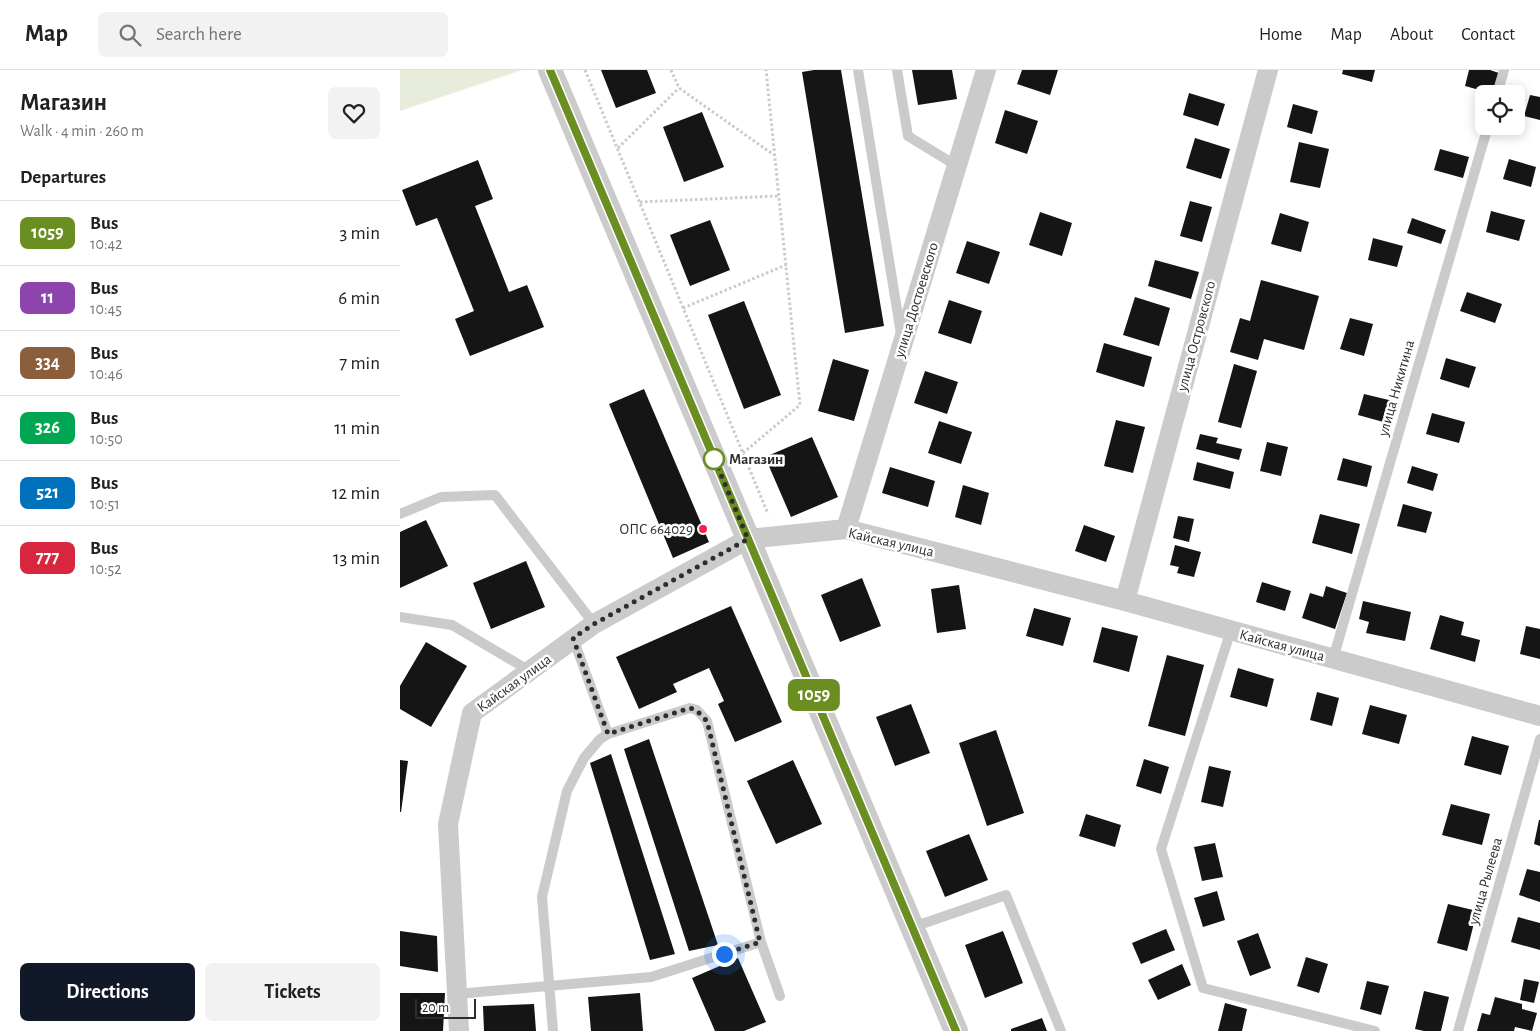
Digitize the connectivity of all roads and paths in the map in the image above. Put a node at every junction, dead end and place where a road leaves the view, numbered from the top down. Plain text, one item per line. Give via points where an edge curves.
1 (550, 70) edge
2 (585, 70) edge
3 (671, 70) edge
4 (766, 70) edge
5 (858, 70) edge
6 (897, 70) edge
7 (986, 70) edge
8 (1268, 70) edge
9 (1504, 70) edge
10 (1500, 85) edge
11 (679, 88) junction
12 (1485, 135) edge
13 (618, 148) junction
14 (774, 155) junction
15 (957, 166) junction
16 (778, 196) junction
17 (640, 202) junction
18 (786, 265) junction
19 (683, 308) junction
20 (903, 344) junction
21 (743, 453) junction
22 (400, 514) edge
23 (768, 514) dead end
24 (846, 529) junction
25 (748, 539) junction
26 (1125, 601) junction
27 (400, 617) edge
28 (594, 624) junction
29 (1231, 630) junction
30 (573, 638) junction
31 (1333, 659) junction
32 (530, 671) junction
33 (1540, 716) edge
34 (608, 734) junction
35 (1540, 740) edge
36 (912, 927) junction
37 (760, 942) junction
38 (549, 985) junction
39 (457, 994) junction
40 (780, 996) dead end
41 (459, 1031) edge
42 (553, 1031) edge
43 (956, 1031) edge
44 (1061, 1031) edge
45 (1375, 1031) edge
46 (1458, 1031) edge

1 - 25 street
2 - 13 path
3 - 11 path
4 - 14 path
5 - 20 lane
6 - 15 lane via 908,136
7 - 15 street, улица Достоевского
8 - 26 street, улица Островского
9 - 10 lane
11 - 13 path
11 - 14 path
12 - 31 lane, улица Никитина
13 - 17 path
14 - 16 path
15 - 20 street, улица Достоевского
16 - 17 path
16 - 18 path
17 - 19 path
18 - 19 path
18 - 21 path via 800,405
19 - 21 path
20 - 24 street, улица Достоевского
21 - 23 path
22 - 28 lane via 441,497 495,495
24 - 25 street, Кайская улица
24 - 26 street, Кайская улица
25 - 28 street, Кайская улица
25 - 36 street
26 - 29 street, Кайская улица
27 - 32 lane via 452,626
28 - 30 street, Кайская улица
29 - 31 street, Кайская улица
29 - 45 lane via 1161,849 1203,988
30 - 32 street, Кайская улица
30 - 34 lane
31 - 33 street, Кайская улица
32 - 39 street, Кайская улица via 472,713 448,824
34 - 37 lane via 690,708 707,721
34 - 38 lane via 584,758 567,791 546,878 542,897
35 - 46 lane, улица Рылеева
36 - 43 street
36 - 44 lane via 1006,895
37 - 38 lane via 651,977
37 - 40 lane
38 - 39 lane
38 - 42 lane
39 - 41 street, Кайская улица

